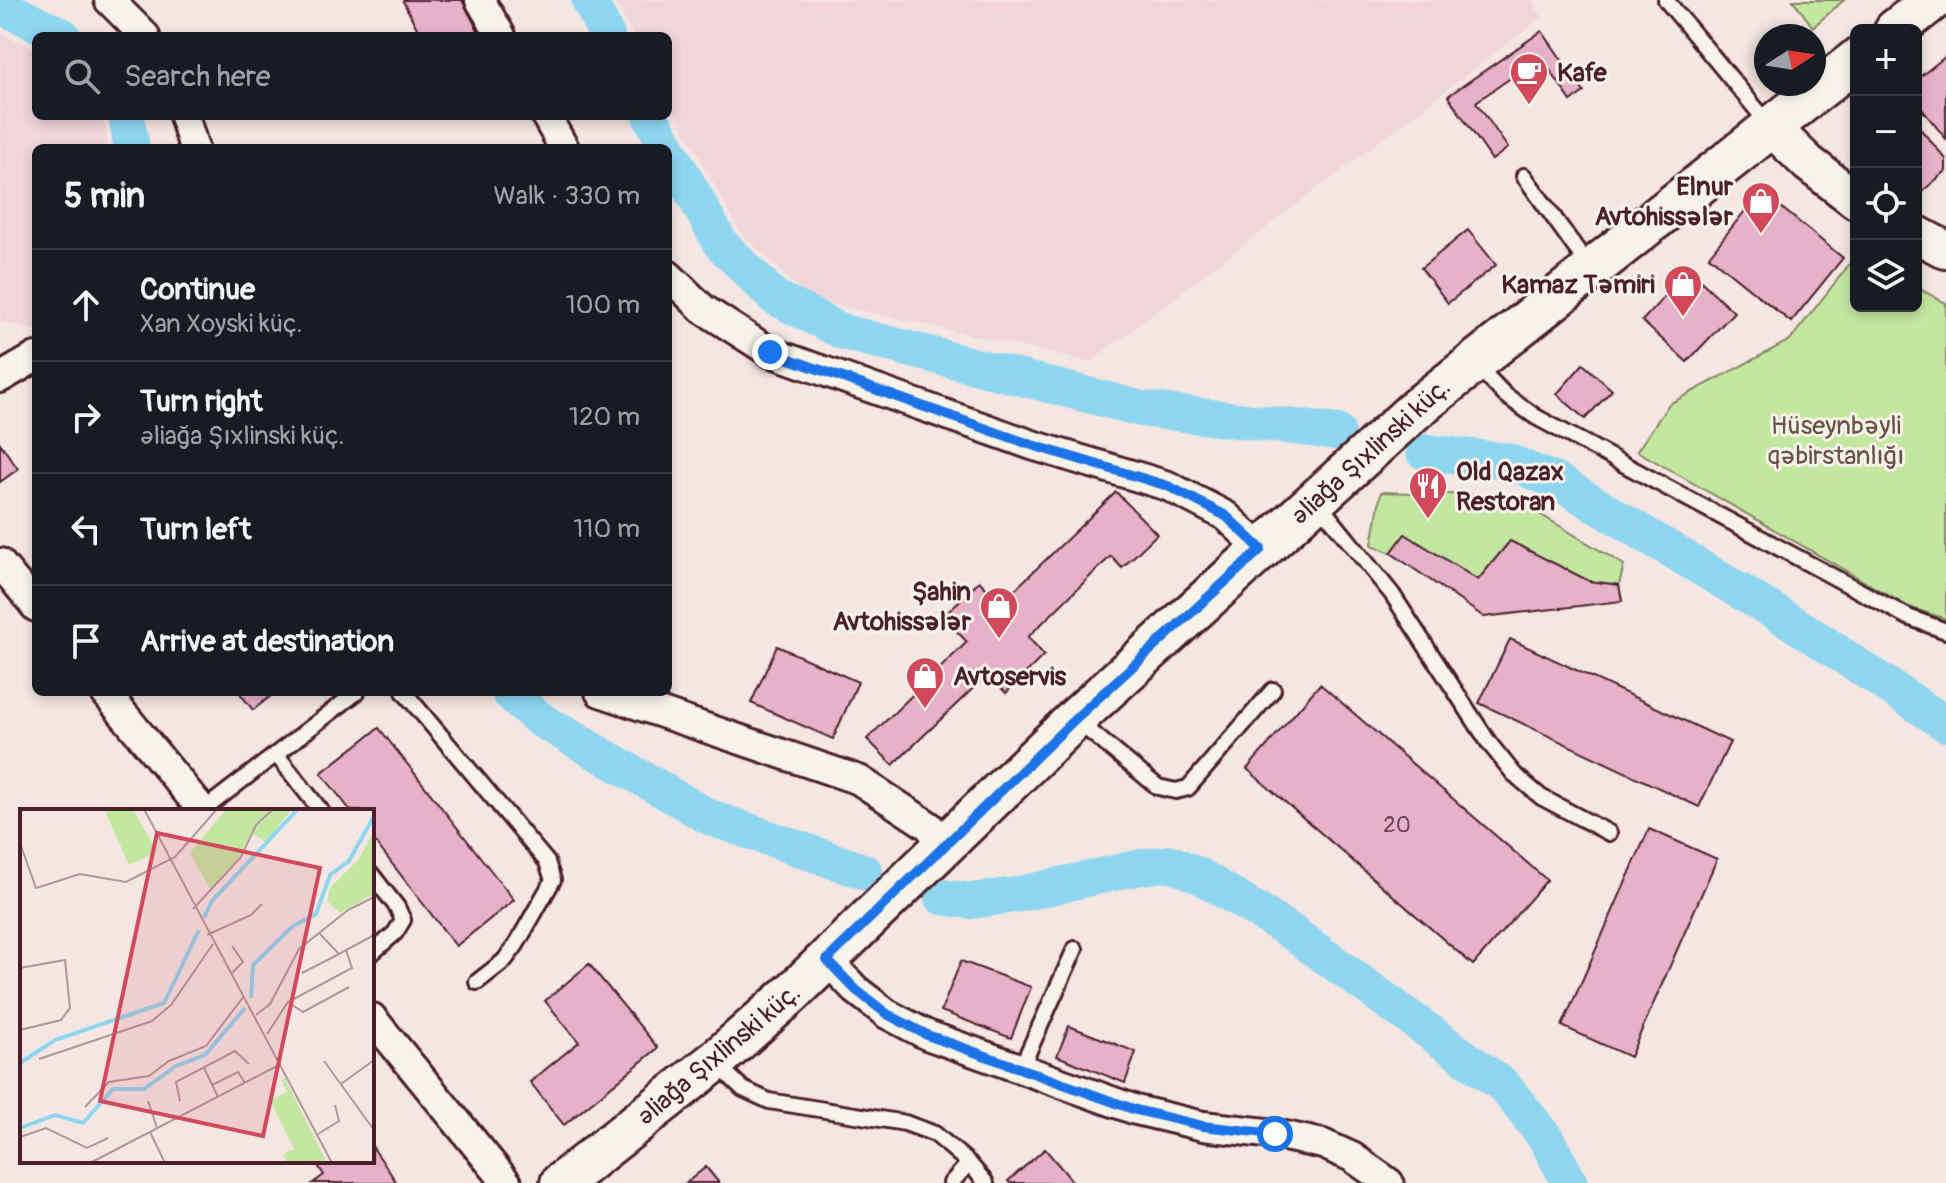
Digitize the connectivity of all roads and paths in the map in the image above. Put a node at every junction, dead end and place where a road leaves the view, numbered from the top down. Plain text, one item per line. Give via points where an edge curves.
1 (109, 0) edge
2 (480, 0) edge
3 (1666, 0) edge
4 (1933, 0) edge
5 (1903, 24) edge
6 (141, 32) edge
7 (499, 32) edge
8 (1850, 65) edge
9 (185, 120) edge
10 (548, 120) edge
11 (1771, 127) junction
12 (193, 144) edge
13 (562, 144) edge
14 (1524, 176) dead end
15 (1850, 195) edge
16 (1922, 237) edge
17 (1946, 250) edge
18 (1591, 269) junction
19 (672, 279) edge
20 (32, 359) edge
21 (1473, 362) junction
22 (0, 378) edge
23 (1315, 499) junction
24 (1261, 549) junction
25 (0, 563) edge
26 (32, 602) edge
27 (1946, 631) edge
28 (1273, 690) dead end
29 (108, 696) edge
30 (352, 696) edge
31 (407, 696) edge
32 (612, 696) edge
33 (1075, 719) junction
34 (276, 754) junction
35 (201, 809) edge
36 (206, 809) edge
37 (319, 809) edge
38 (1609, 833) dead end
39 (944, 846) junction
40 (374, 878) edge
41 (1075, 949) dead end
42 (374, 951) edge
43 (827, 960) junction
44 (477, 982) dead end
45 (374, 1020) edge
46 (714, 1062) junction
47 (1021, 1068) junction
48 (969, 1163) junction
49 (507, 1183) edge
50 (561, 1183) edge
51 (951, 1183) edge
52 (986, 1183) edge
53 (1389, 1183) edge

1 - 6 street
2 - 7 street
3 - 11 lane
4 - 5 main road
8 - 11 main road, Əliağa Şıxlinski küç.
9 - 12 street
10 - 13 street
11 - 15 street
11 - 18 main road, Əliağa Şıxlinski küç.
14 - 18 lane
16 - 17 street
18 - 21 main road, Əliağa Şıxlinski küç.
19 - 24 street via 703,309 770,352 1032,445 1168,486 1226,516
20 - 22 street
21 - 23 main road, Əliağa Şıxlinski küç.
21 - 27 lane via 1536,417 1908,617
23 - 24 main road, Əliağa Şıxlinski küç.
23 - 38 lane via 1392,594 1514,774 1541,797
24 - 33 main road, Əliağa Şıxlinski küç.
25 - 26 street
28 - 33 lane via 1188,788 1176,791 1158,787
29 - 35 street
30 - 34 lane
31 - 44 lane via 547,862 553,880 516,945
32 - 39 street via 859,780 929,826
33 - 39 main road, Əliağa Şıxlinski küç.
34 - 36 lane
34 - 37 lane
39 - 43 main road, Əliağa Şıxlinski küç.
40 - 42 lane via 403,920
41 - 47 lane
43 - 46 main road, Əliağa Şıxlinski küç.
43 - 47 street via 887,1014 927,1035
45 - 49 street
46 - 48 lane via 755,1097 905,1123 935,1134
46 - 50 main road, Əliağa Şıxlinski küç.
47 - 53 street via 1149,1113 1323,1144
48 - 51 lane
48 - 52 lane

